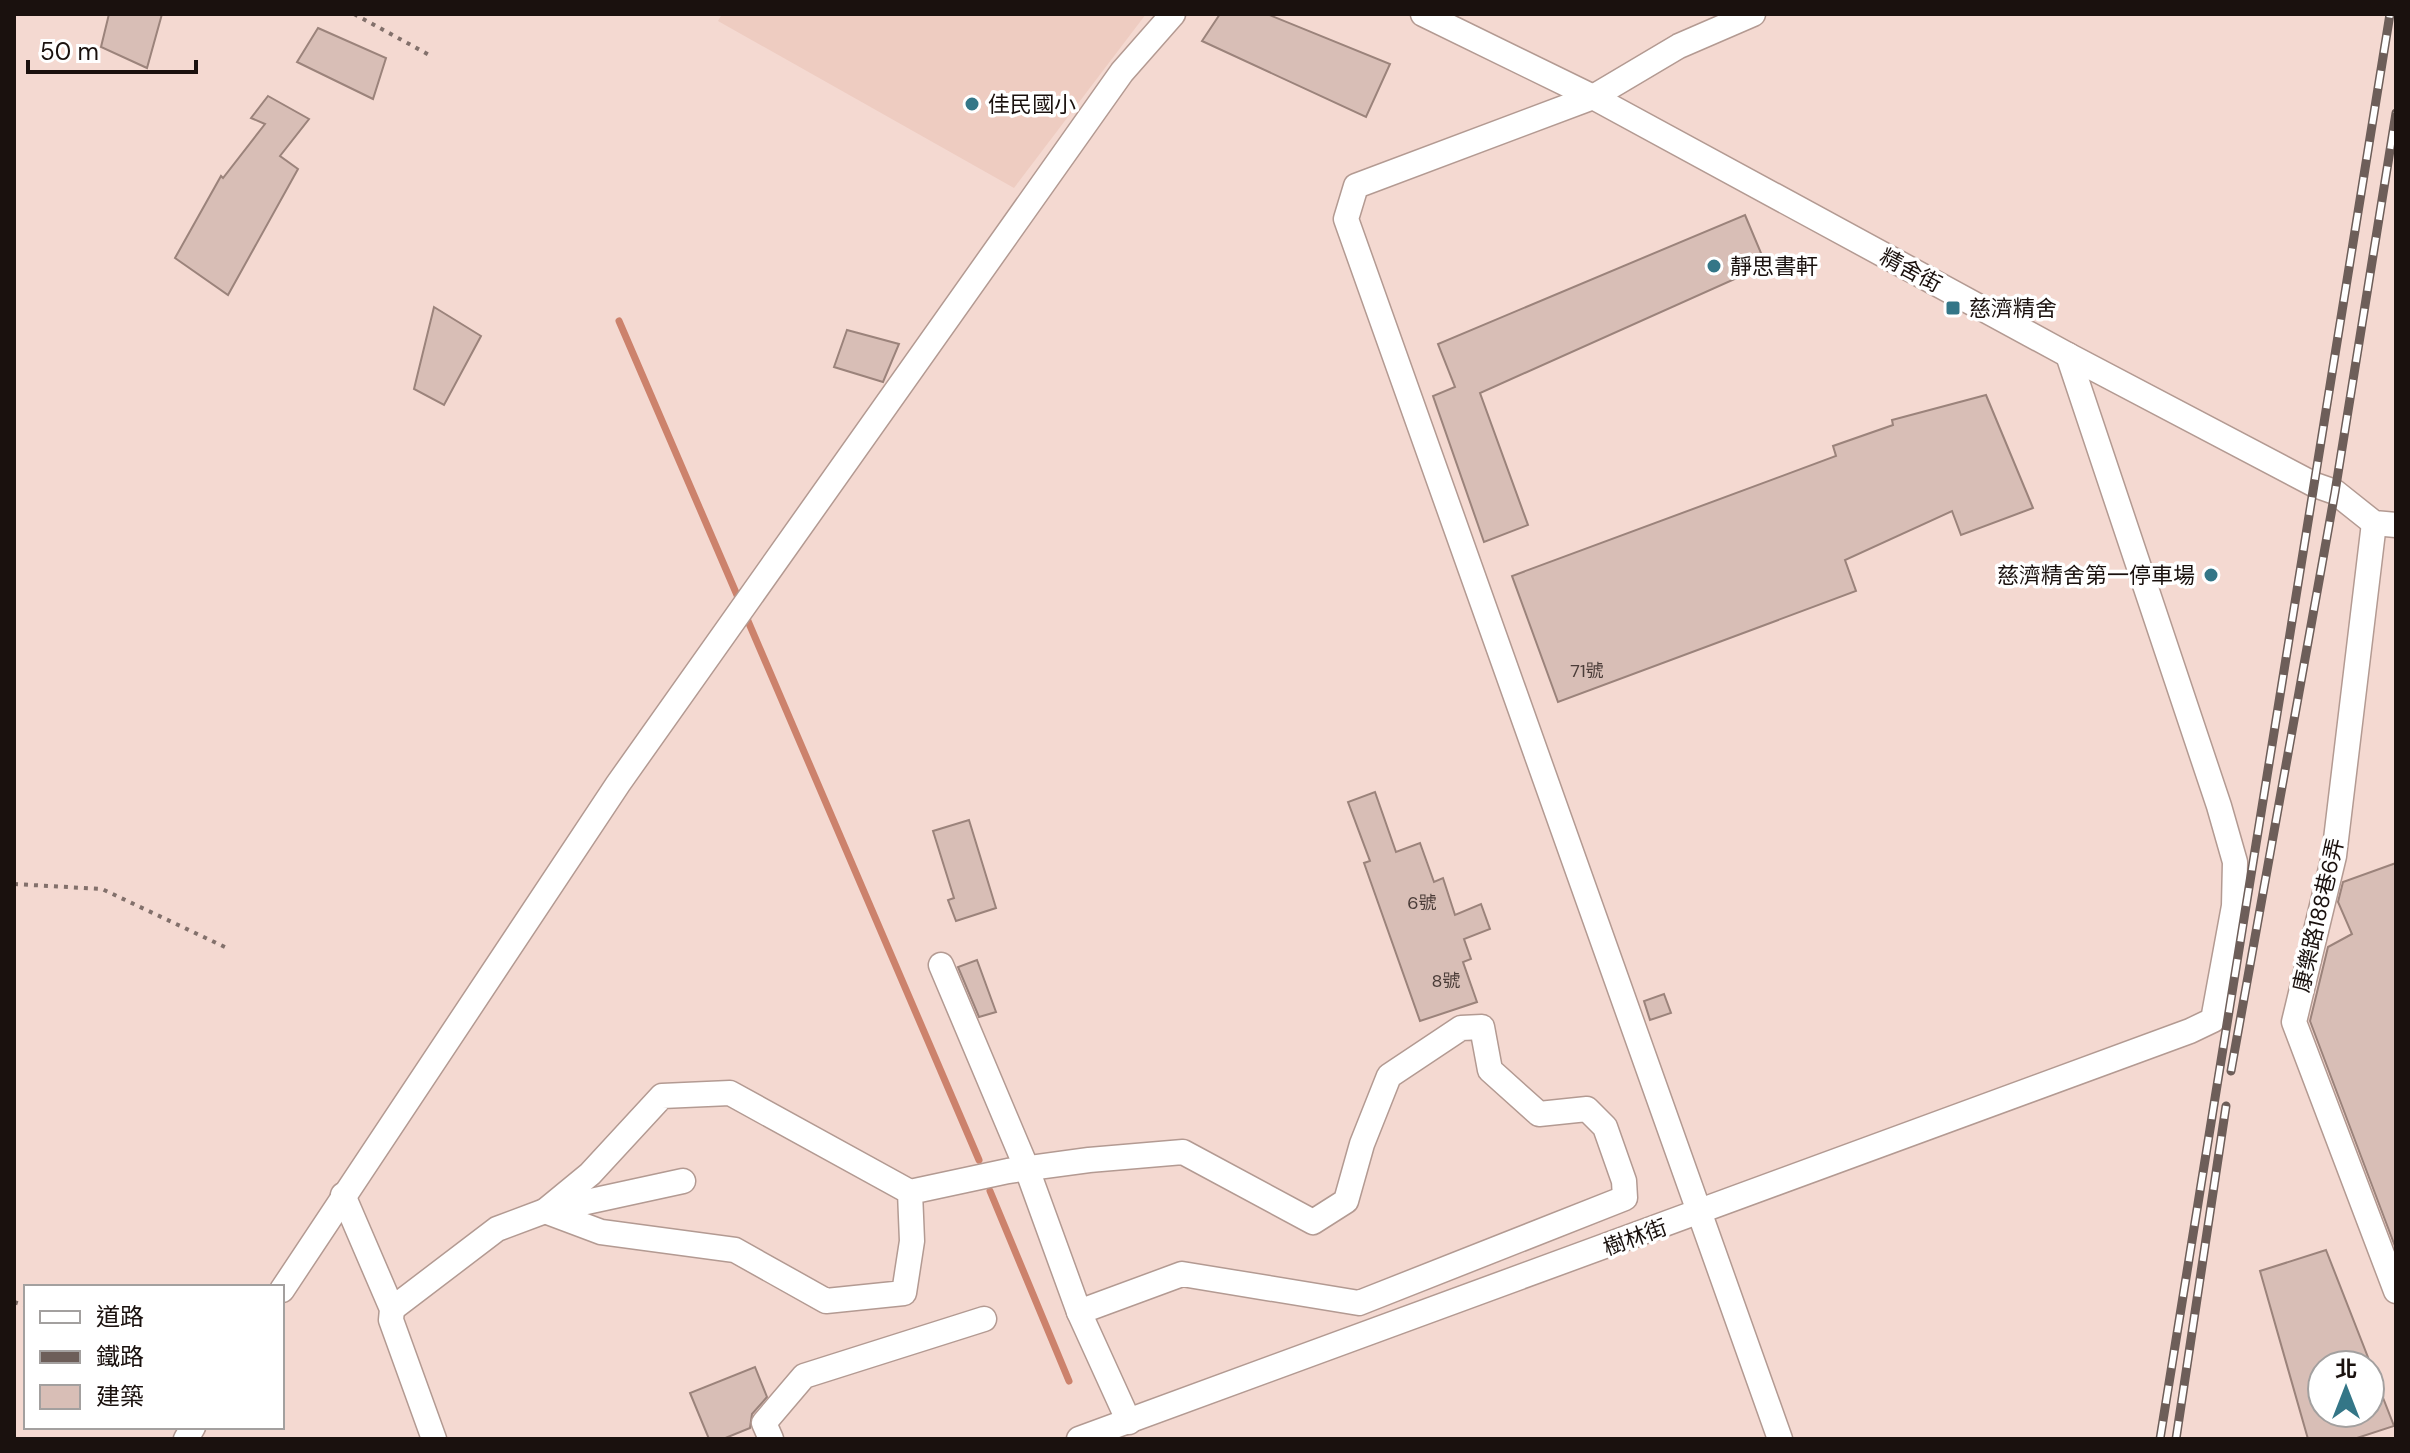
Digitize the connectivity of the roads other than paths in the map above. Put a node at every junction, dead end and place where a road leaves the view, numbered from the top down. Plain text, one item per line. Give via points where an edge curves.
1 (1173, 14) edge
2 (1423, 14) edge
3 (1753, 14) edge
4 (1593, 97) junction
5 (2068, 355) junction
6 (2385, 524) edge
7 (941, 965) dead end
8 (1027, 1169) junction
9 (683, 1181) dead end
10 (910, 1192) junction
11 (343, 1195) junction
12 (545, 1211) junction
13 (1699, 1213) junction
14 (284, 1287) edge
15 (2396, 1291) edge
16 (392, 1309) junction
17 (1079, 1312) junction
18 (984, 1319) dead end
19 (1129, 1422) junction
20 (434, 1439) edge
21 (771, 1439) edge
22 (1079, 1439) edge
23 (1780, 1439) edge

1 - 11 street via 1122,72 650,738
2 - 4 street, 精舍街
3 - 4 street via 1679,46
4 - 5 street, 精舍街
4 - 13 street via 1356,186 1346,219
5 - 6 street, 精舍街 via 2335,492
5 - 13 street, 樹林街 via 2235,862 2234,906 2213,1020
6 - 15 street, 康樂路188巷6弄 via 2334,856 2294,1022
7 - 8 street
8 - 10 street
8 - 17 street
8 - 17 street via 1183,1152 1313,1222 1346,1201 1389,1076 1461,1028 1482,1027 1490,1070 1539,1114 1587,1109 1605,1127 1624,1181 1625,1198 1359,1303 1182,1274
9 - 12 street
10 - 12 street via 730,1093 662,1096 590,1174
10 - 12 street via 912,1241 904,1293 826,1301 735,1250 601,1232
11 - 14 street
11 - 16 street
12 - 16 street via 497,1229
13 - 19 street, 樹林街
13 - 23 street
16 - 20 street via 391,1320
17 - 19 street
18 - 21 street via 804,1376 764,1423
19 - 22 street, 樹林街

